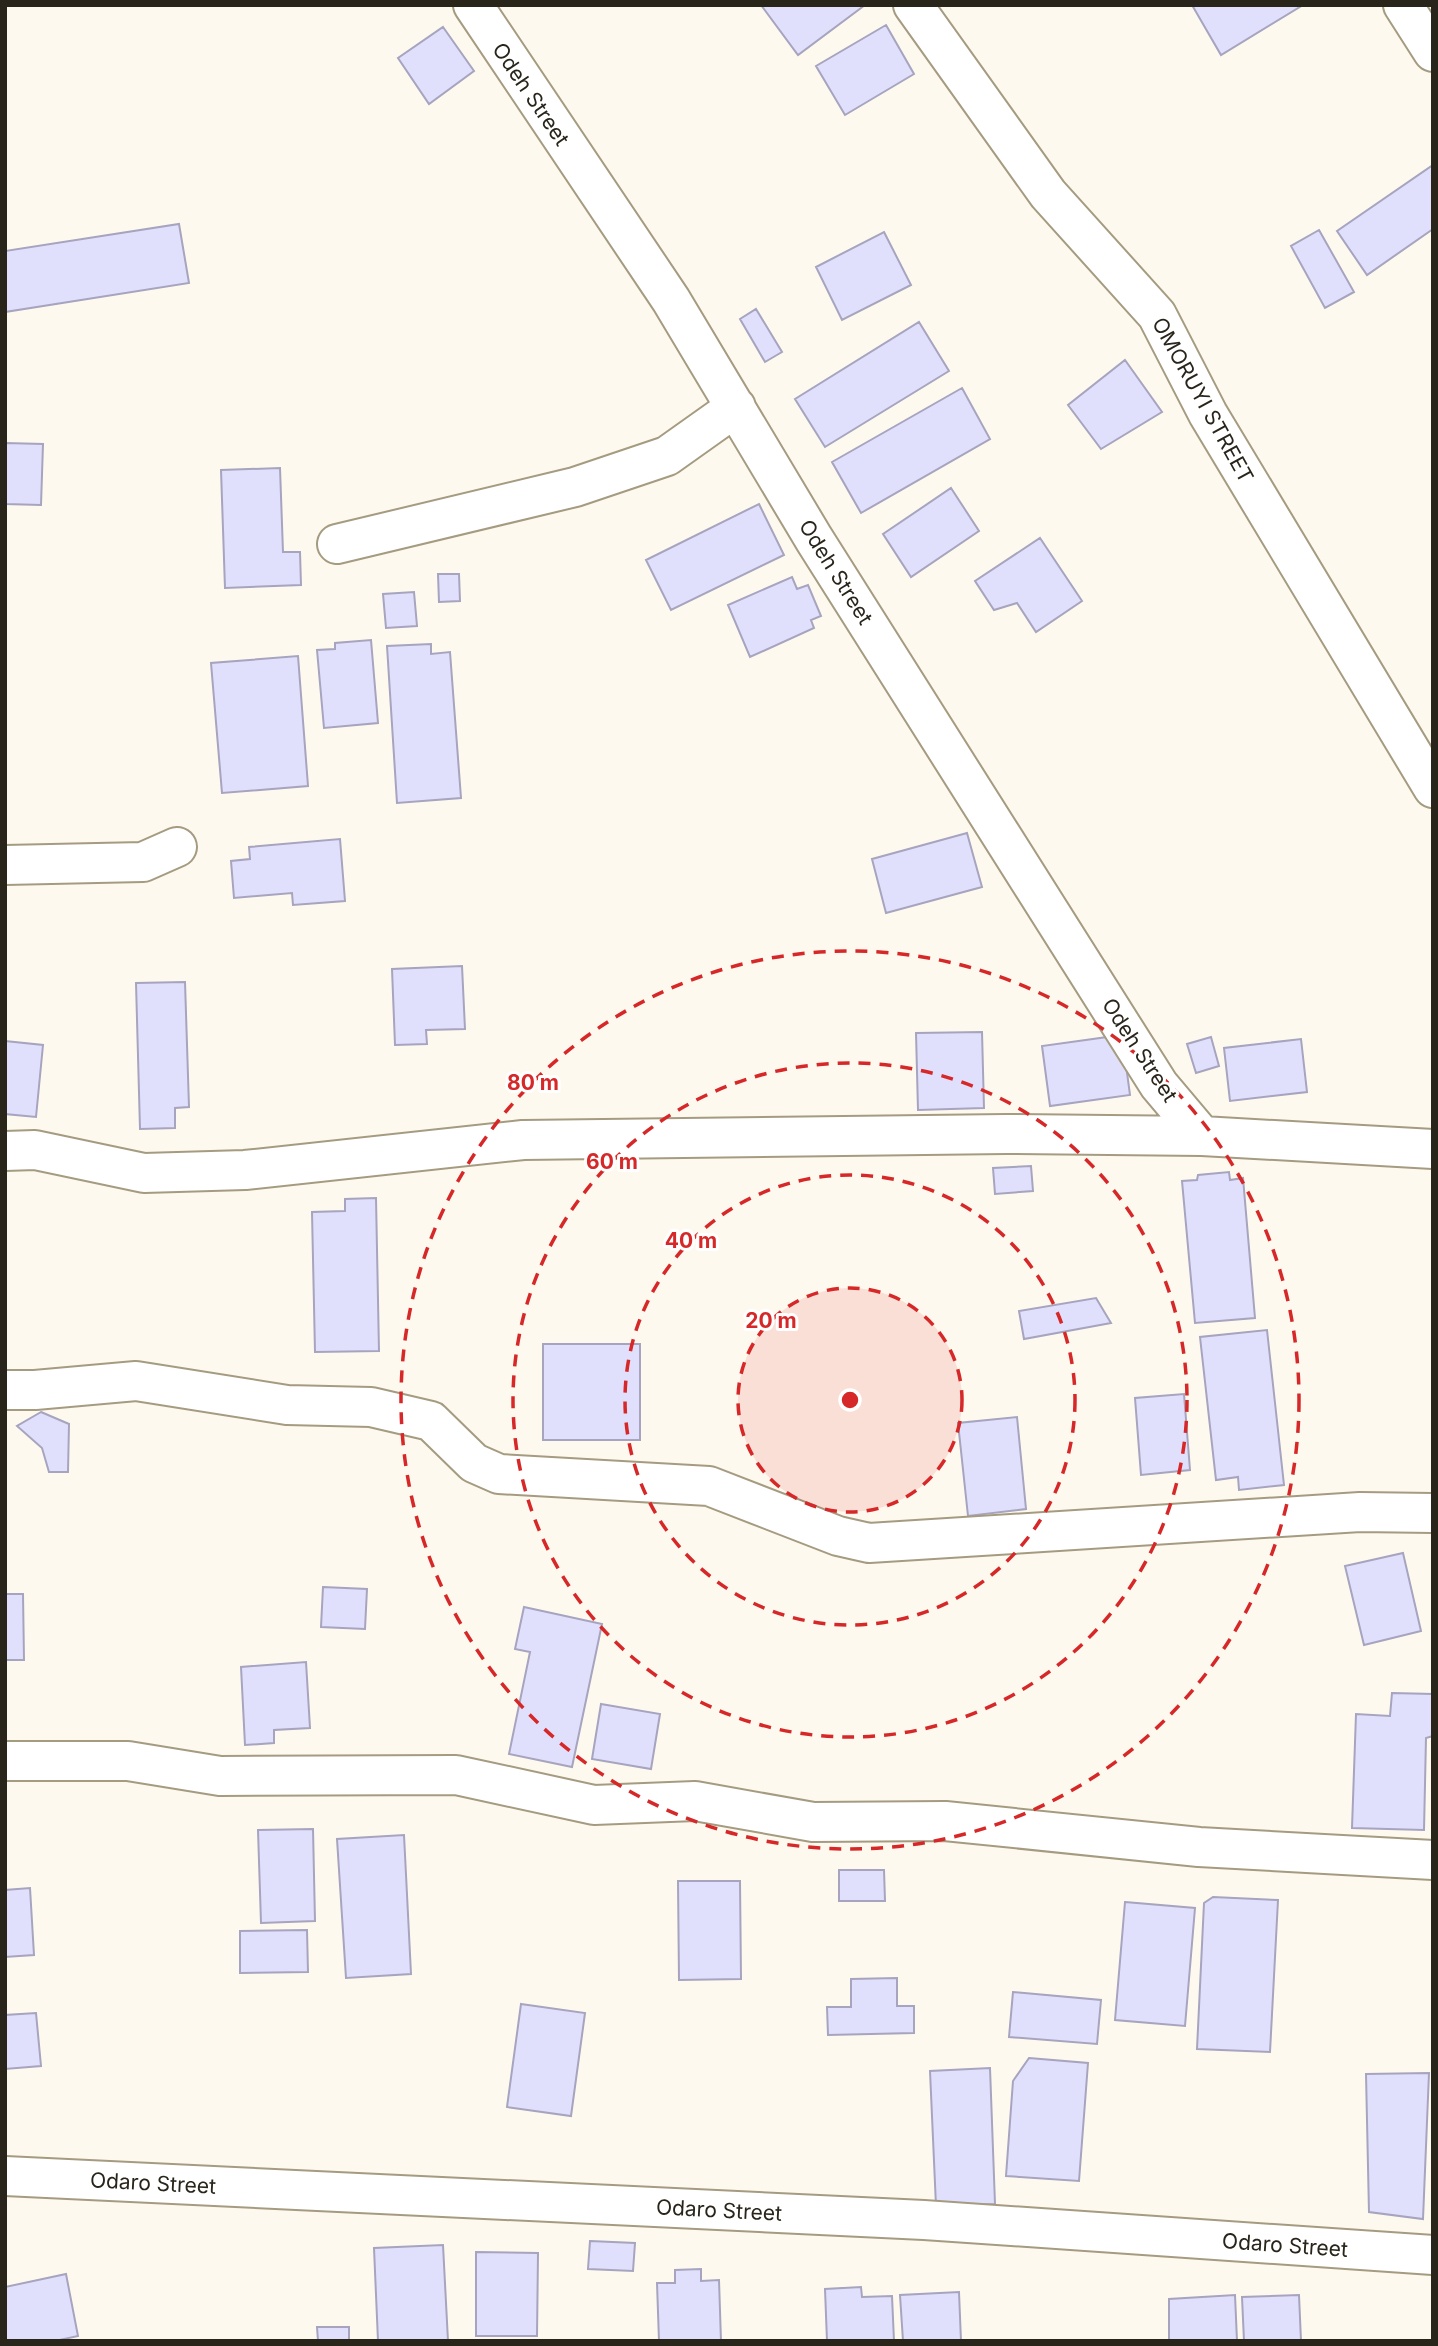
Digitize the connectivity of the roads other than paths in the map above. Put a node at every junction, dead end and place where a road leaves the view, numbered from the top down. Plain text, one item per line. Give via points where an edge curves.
1 (473, 5) edge
2 (913, 5) edge
3 (1403, 5) edge
4 (1433, 52) edge
5 (736, 407) junction
6 (337, 544) dead end
7 (1433, 788) edge
8 (177, 847) dead end
9 (5, 865) edge
10 (1202, 1136) junction
11 (1433, 1149) edge
12 (5, 1151) edge
13 (5, 1390) edge
14 (1433, 1513) edge
15 (5, 1761) edge
16 (1433, 1860) edge
17 (5, 2176) edge
18 (1433, 2255) edge

1 - 5 street, Odeh Street via 671,300
2 - 7 street, OMORUYI STREET via 1048,194 1157,315 1208,414
3 - 4 street
5 - 6 street via 667,456 602,478
5 - 10 street, Odeh Street via 814,539 1159,1085
8 - 9 street via 143,862
10 - 11 street
10 - 12 street via 523,1140 245,1170 144,1173 35,1150
13 - 14 street via 136,1381 287,1405 371,1407 431,1421 474,1463 499,1474 709,1486 838,1536 869,1543 1360,1512
15 - 16 street via 128,1761 219,1776 456,1775 594,1805 695,1801 813,1822 944,1821 1199,1847
17 - 18 street, Odaro Street via 924,2220

